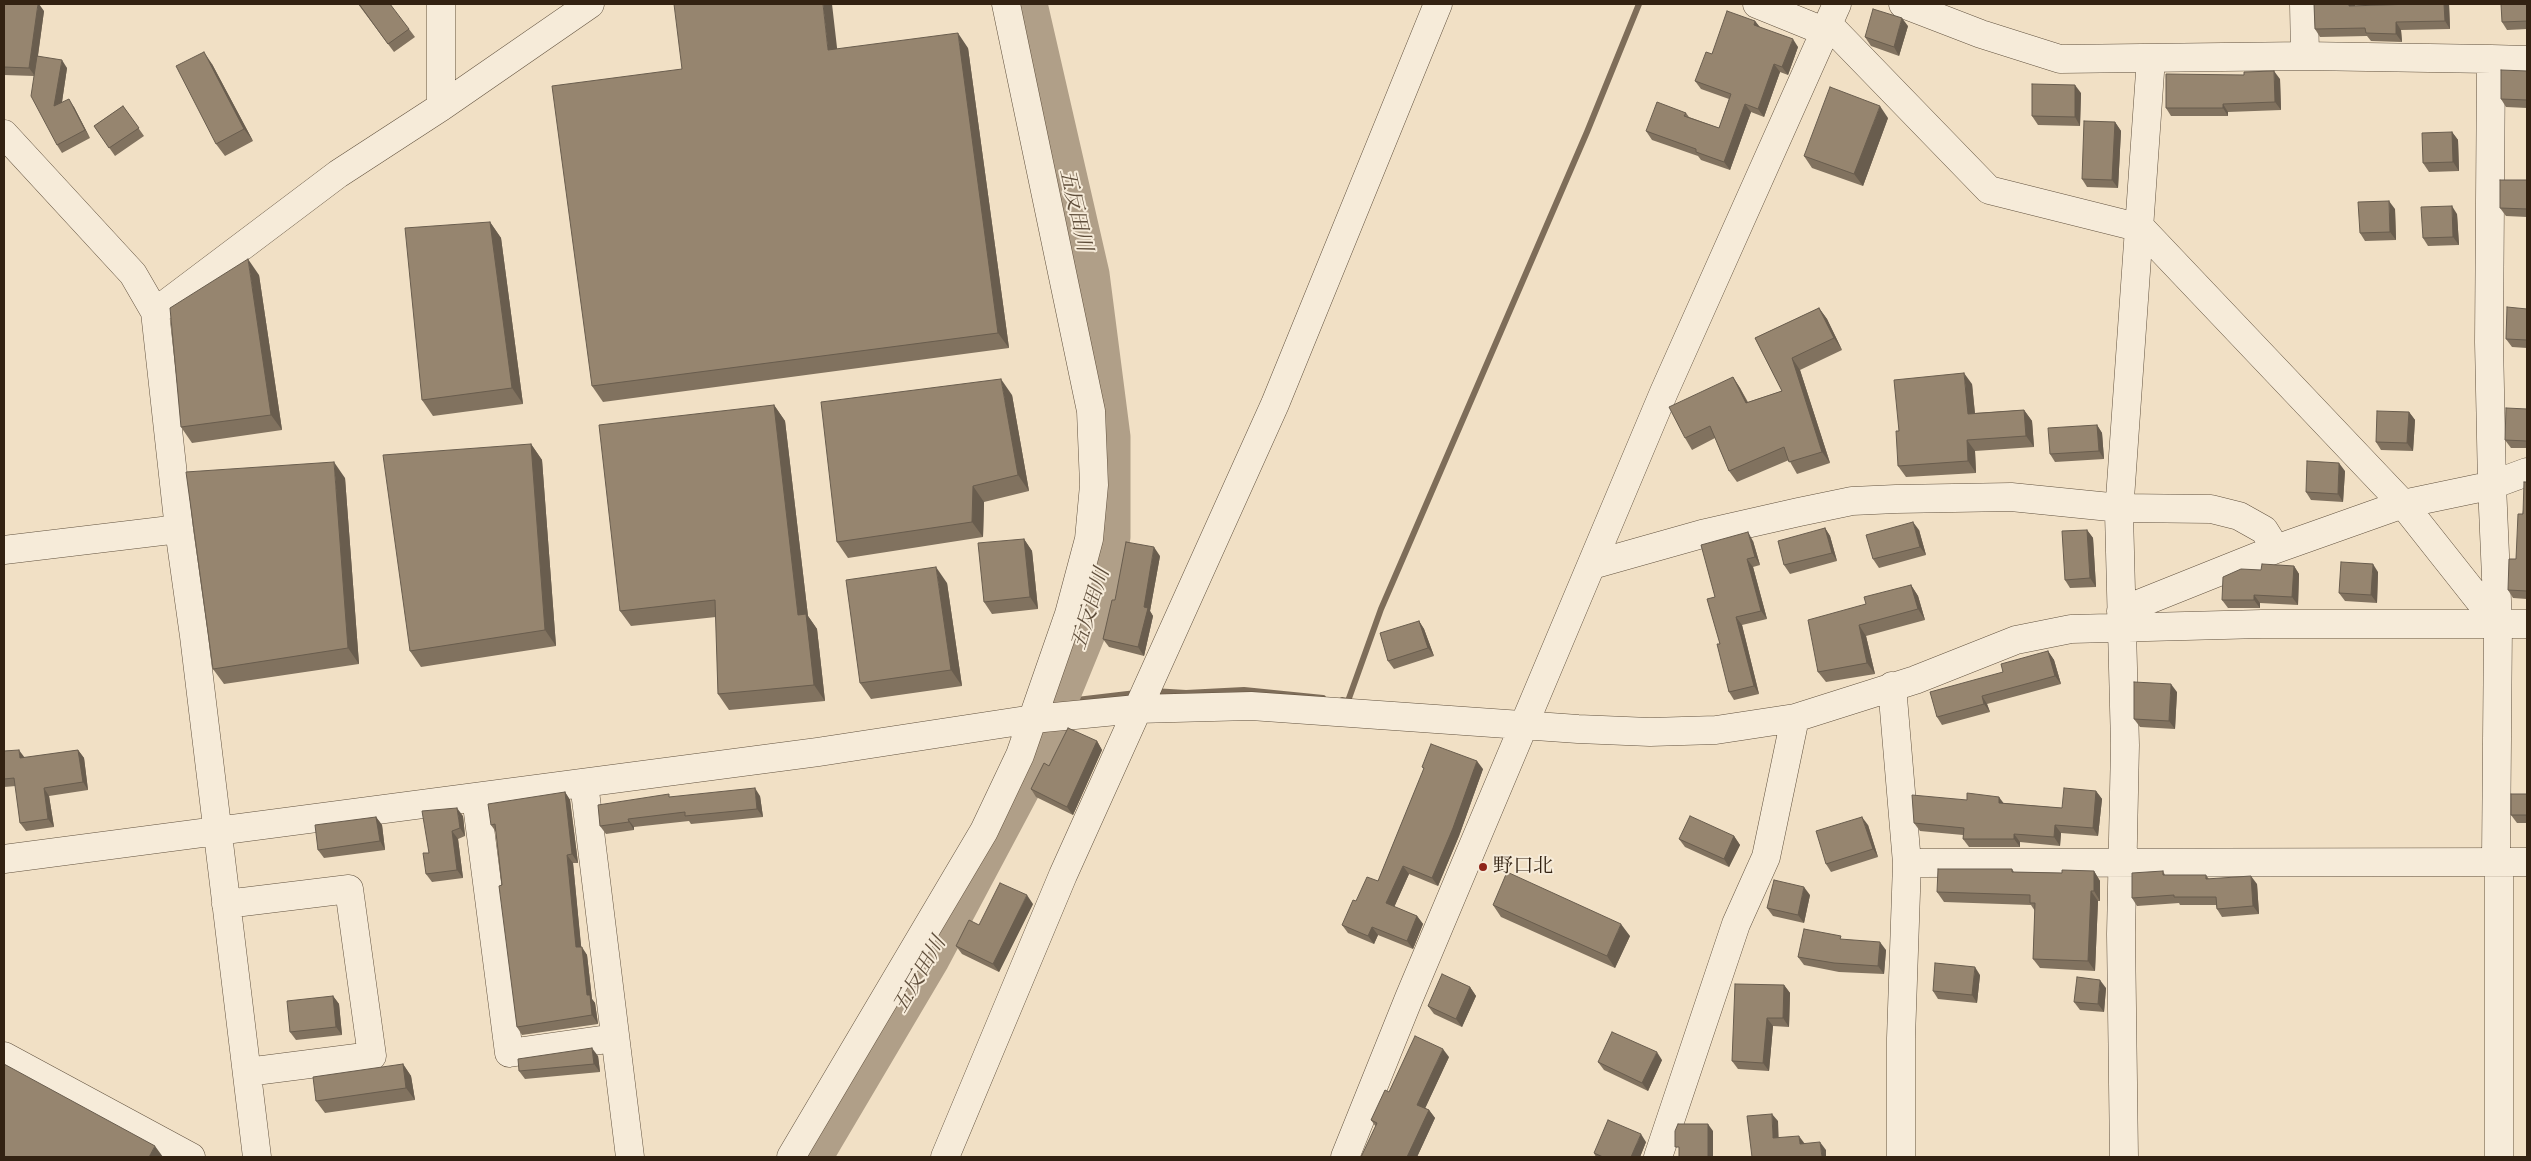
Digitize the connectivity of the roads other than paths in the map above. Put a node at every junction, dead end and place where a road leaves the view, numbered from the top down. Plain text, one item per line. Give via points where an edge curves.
1 (441, 4) edge
2 (590, 4) edge
3 (1006, 4) edge
4 (1438, 4) edge
5 (1757, 4) edge
6 (1904, 4) edge
7 (2304, 4) edge
8 (1831, 20) edge
9 (2305, 56) junction
10 (2151, 58) junction
11 (2491, 59) junction
12 (2527, 60) edge
13 (441, 107) junction
14 (4, 134) edge
15 (2141, 228) junction
16 (154, 312) junction
17 (2527, 472) edge
18 (2492, 485) junction
19 (2403, 504) junction
20 (2120, 508) junction
21 (179, 529) junction
22 (2276, 549) junction
23 (4, 550) edge
24 (1592, 565) junction
25 (2122, 618) junction
26 (2519, 625) edge
27 (1892, 686) junction
28 (1142, 698) junction
29 (1795, 718) junction
30 (1048, 719) junction
31 (1526, 724) junction
32 (584, 783) junction
33 (476, 797) junction
34 (217, 830) junction
35 (4, 859) edge
36 (2499, 862) junction
37 (2527, 862) edge
38 (1907, 863) junction
39 (2124, 863) junction
40 (226, 904) junction
41 (615, 1038) junction
42 (4, 1056) edge
43 (247, 1072) junction
44 (191, 1157) edge
45 (257, 1157) edge
46 (630, 1157) edge
47 (791, 1157) edge
48 (945, 1157) edge
49 (1345, 1157) edge
50 (1658, 1157) edge
51 (1901, 1157) edge
52 (2124, 1157) edge
53 (2499, 1157) edge

1 - 13 street
2 - 13 street
3 - 30 street via 1091,411 1094,485 1089,539 1069,614
4 - 28 street via 1275,404
5 - 8 street
6 - 10 street via 1981,34 2060,59
7 - 9 street
8 - 15 street via 1989,190
8 - 24 street via 1668,383
9 - 10 street
9 - 11 street
10 - 15 street
11 - 12 street
11 - 18 street via 2489,342
13 - 16 street via 338,174
14 - 16 street via 134,274
15 - 19 street
15 - 20 street
16 - 21 street
17 - 18 street
18 - 19 street
18 - 26 street
19 - 22 street
19 - 26 street
20 - 22 street via 2211,509 2238,516 2264,530
20 - 24 street via 2011,497 1852,502 1702,534
20 - 25 street
21 - 23 street
21 - 34 street
22 - 25 street
24 - 31 street
25 - 26 street
25 - 27 street via 2016,640
25 - 39 street
26 - 36 street via 2496,857
27 - 29 street
27 - 38 street
28 - 30 street
28 - 31 street via 1335,714
28 - 48 street
29 - 31 street via 1716,730 1650,732
29 - 50 street via 1766,856 1736,924
30 - 32 street
30 - 47 street via 1020,755 984,831
31 - 49 street
32 - 33 street
32 - 41 street
33 - 34 street
33 - 41 street via 509,1053
34 - 35 street
34 - 40 street
36 - 37 street
36 - 39 street
36 - 53 street
38 - 39 street
38 - 51 street via 1901,1018
39 - 52 street via 2121,943
40 - 43 street
40 - 43 street via 349,888 372,1056
41 - 46 street
42 - 44 street
43 - 45 street

